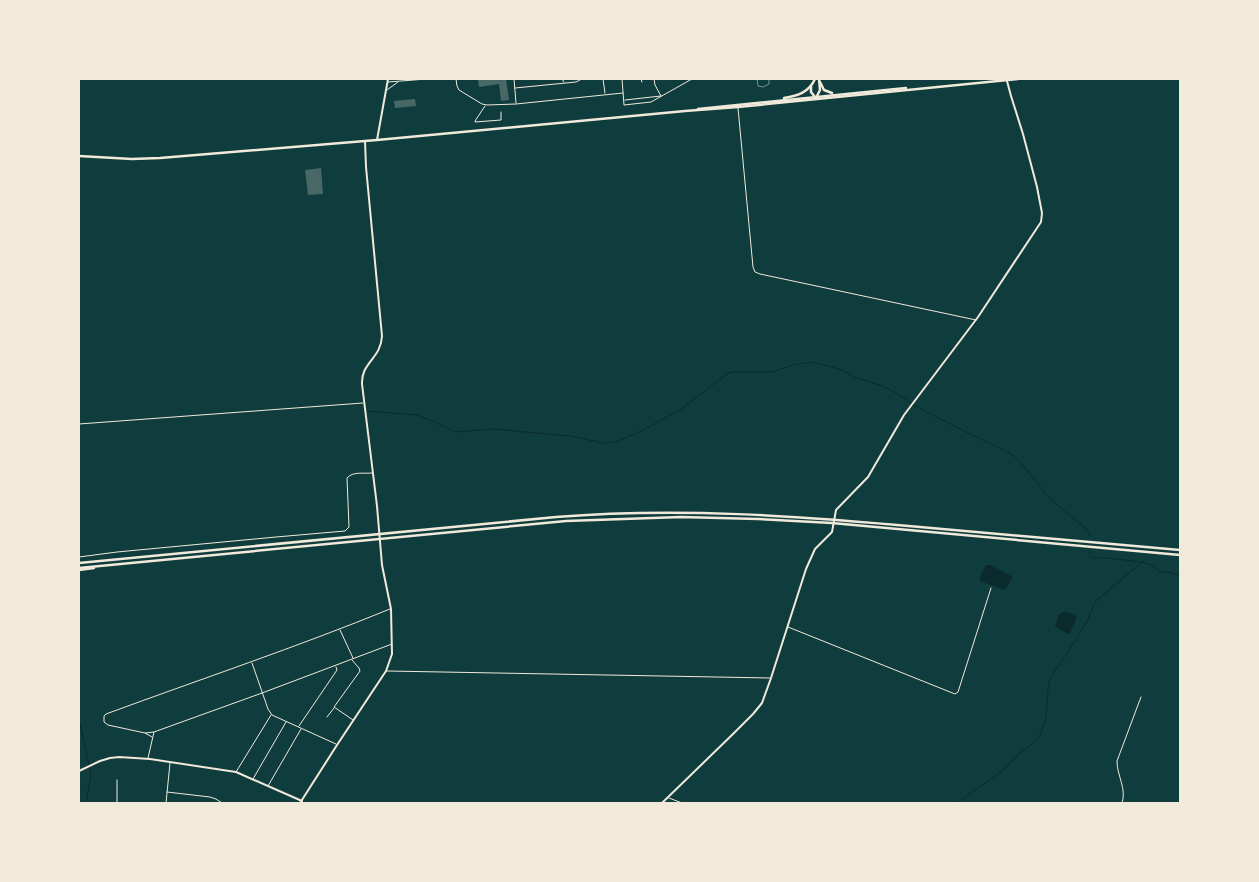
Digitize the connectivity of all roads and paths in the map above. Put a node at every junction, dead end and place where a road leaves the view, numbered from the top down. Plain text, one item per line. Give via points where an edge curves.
1 (394, 79) edge
2 (427, 79) edge
3 (456, 79) edge
4 (514, 79) edge
5 (562, 79) edge
6 (603, 79) edge
7 (622, 79) edge
8 (641, 79) edge
9 (654, 79) edge
10 (692, 79) edge
11 (757, 79) edge
12 (769, 79) edge
13 (814, 79) edge
14 (1018, 79) edge
15 (388, 80) edge
16 (580, 80) dead end
17 (1007, 80) edge
18 (820, 81) edge
19 (398, 82) junction
20 (642, 82) dead end
21 (565, 83) junction
22 (812, 85) junction
23 (515, 88) junction
24 (926, 88) junction
25 (386, 90) junction
26 (623, 93) junction
27 (854, 93) junction
28 (605, 94) junction
29 (868, 95) junction
30 (662, 96) junction
31 (816, 97) junction
32 (624, 101) junction
33 (768, 101) junction
34 (516, 104) junction
35 (485, 105) junction
36 (752, 106) junction
37 (738, 107) junction
38 (689, 110) junction
39 (501, 112) dead end
40 (377, 140) junction
41 (365, 141) junction
42 (79, 156) edge
43 (976, 320) junction
44 (364, 403) junction
45 (79, 424) edge
46 (373, 474) junction
47 (1180, 550) edge
48 (1180, 555) edge
49 (79, 557) edge
50 (79, 562) edge
51 (79, 569) edge
52 (991, 588) dead end
53 (391, 609) junction
54 (787, 627) junction
55 (340, 629) junction
56 (392, 643) junction
57 (352, 659) junction
58 (252, 662) junction
59 (336, 666) junction
60 (386, 671) junction
61 (771, 678) junction
62 (262, 693) junction
63 (1141, 697) dead end
64 (334, 707) junction
65 (272, 715) junction
66 (327, 717) dead end
67 (353, 720) junction
68 (286, 721) junction
69 (299, 727) junction
70 (301, 728) junction
71 (154, 732) junction
72 (145, 733) junction
73 (152, 737) junction
74 (337, 745) junction
75 (148, 759) junction
76 (170, 763) junction
77 (79, 771) edge
78 (236, 772) junction
79 (253, 779) junction
80 (117, 780) dead end
81 (268, 786) junction
82 (167, 792) junction
83 (668, 798) junction
84 (301, 802) edge
85 (117, 803) edge
86 (166, 803) edge
87 (222, 803) edge
88 (662, 803) edge
89 (682, 803) edge
90 (1122, 803) edge

1 - 19 street
2 - 19 street
3 - 35 street via 459,90
4 - 23 street
5 - 21 street
6 - 28 street
7 - 26 street
8 - 20 street
9 - 30 street
10 - 30 street
11 - 12 path via 758,86 762,87 768,85
13 - 22 main road
14 - 17 main road
15 - 19 street
15 - 25 street
16 - 21 street
17 - 24 main road
17 - 43 street via 1035,177 1042,218
18 - 27 main road via 823,89 830,93
18 - 31 main road
19 - 25 street
21 - 23 street
22 - 31 main road via 811,90
22 - 33 main road via 798,96
23 - 34 street
24 - 27 main road
24 - 29 main road
25 - 40 street
26 - 28 street
26 - 32 street
27 - 31 main road
28 - 34 street
29 - 31 main road
29 - 36 main road
30 - 32 street
30 - 32 street via 648,103 624,106
31 - 33 main road
31 - 36 main road
33 - 38 main road
34 - 35 street
35 - 39 street via 476,122 502,120
36 - 37 main road
37 - 38 main road
37 - 43 street via 756,272
38 - 40 main road
40 - 41 main road
41 - 42 main road via 156,158
41 - 44 street via 382,336 379,350 362,374
43 - 54 street via 902,417 870,475 836,510 832,532 810,558
44 - 45 street
44 - 46 street
46 - 49 street via 353,474 347,478 349,527 345,532
46 - 53 street via 380,547
47 - 50 main road via 834,519 702,512 581,515
48 - 51 main road via 833,524 696,517 580,520
52 - 54 street via 955,694
53 - 55 street
53 - 56 street
54 - 61 street
55 - 57 street
55 - 58 street
56 - 57 street
56 - 60 street
57 - 59 street
57 - 64 street via 360,672
58 - 62 street
58 - 72 street via 104,716 108,725
59 - 62 street
59 - 69 street via 331,681
60 - 61 street
60 - 67 street
61 - 83 street via 756,711
62 - 65 street
62 - 71 street
63 - 90 street via 1117,760 1124,792
64 - 66 street
64 - 67 street
65 - 68 street
65 - 78 street
67 - 74 street
68 - 69 street
68 - 79 street
69 - 70 street
70 - 74 street
70 - 81 street
71 - 72 street
71 - 73 street
72 - 73 street
73 - 75 street
74 - 84 street
75 - 76 street
75 - 77 street via 114,757
76 - 78 street
76 - 82 street
78 - 79 street
79 - 81 street
80 - 85 street
81 - 84 street
82 - 86 street
82 - 87 street via 210,797
83 - 88 street
83 - 89 street

